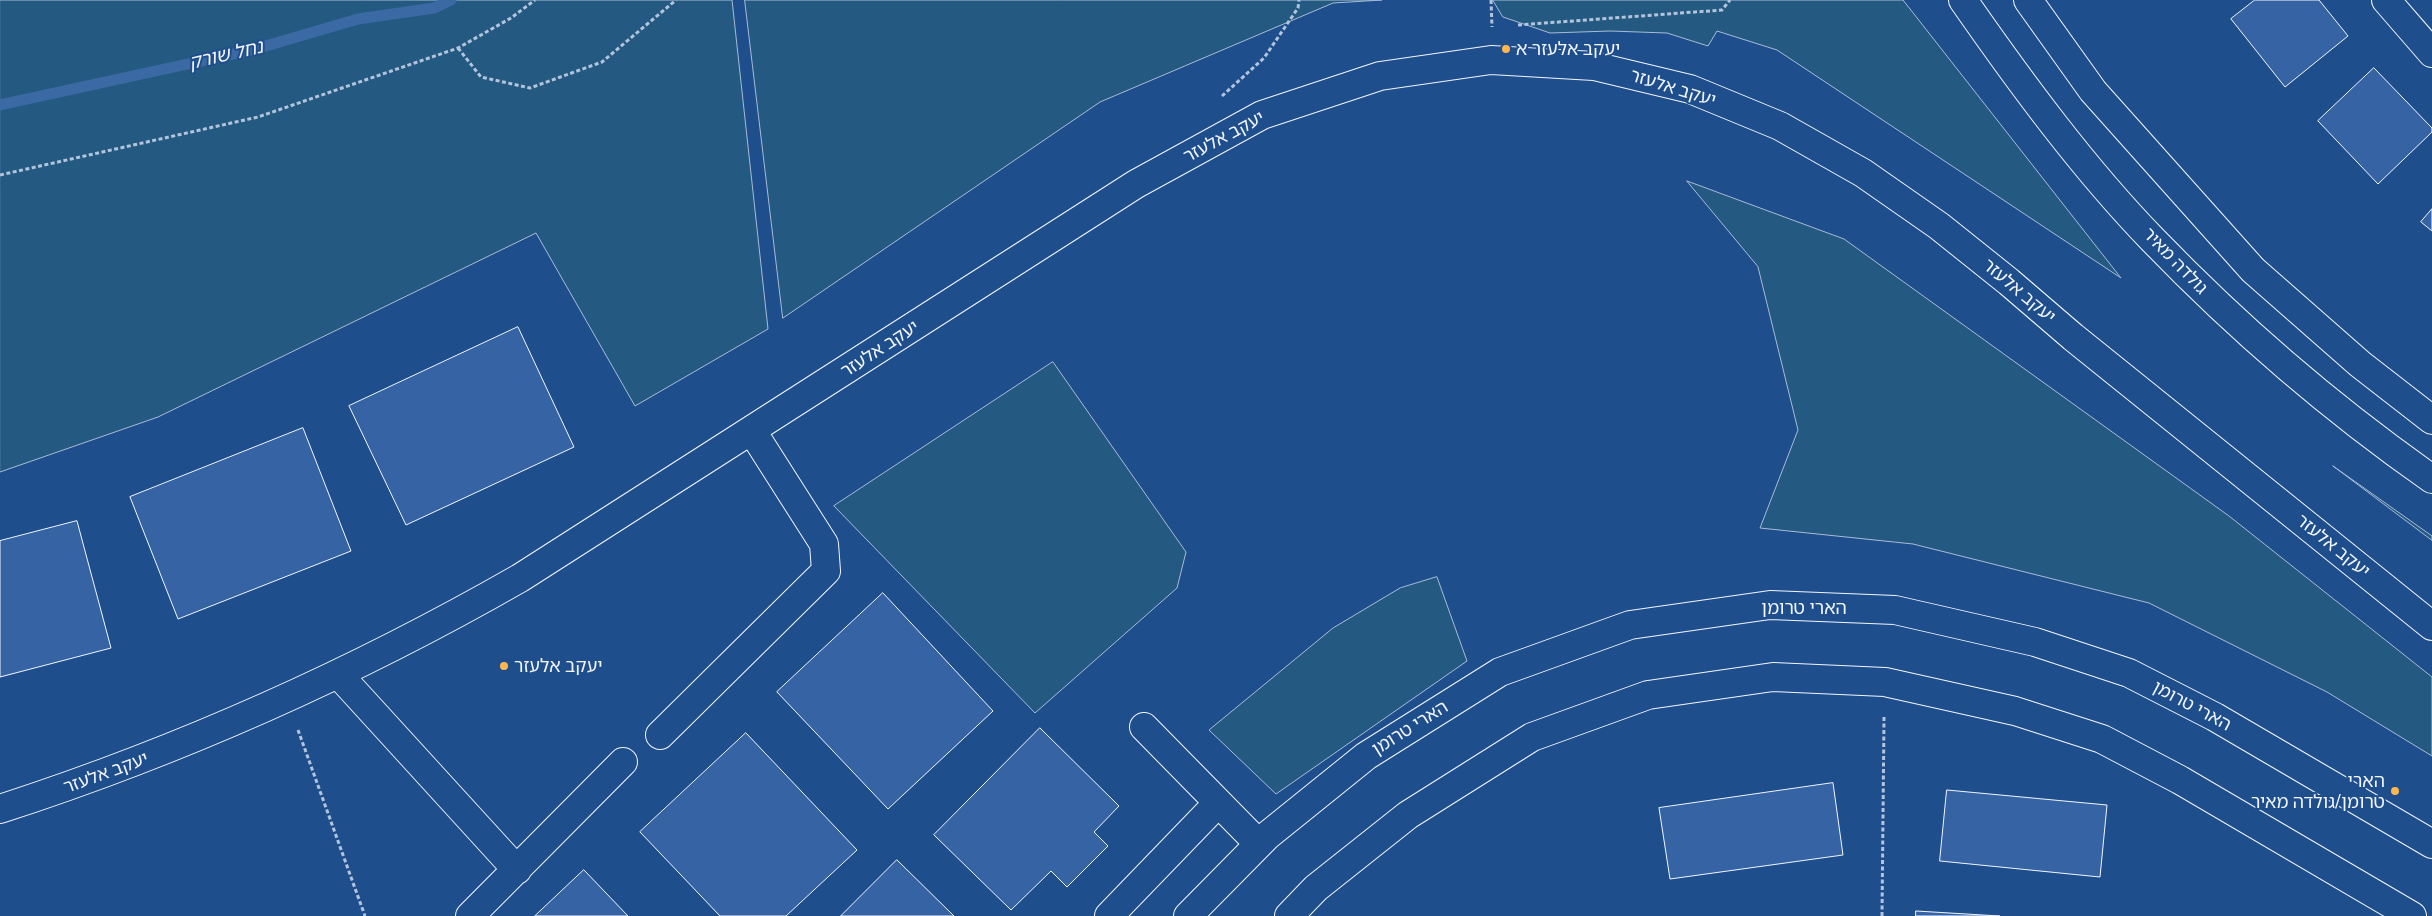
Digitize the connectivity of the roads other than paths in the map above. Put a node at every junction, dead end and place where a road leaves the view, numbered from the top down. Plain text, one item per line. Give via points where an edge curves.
1 (1963, 0) edge
2 (2028, 0) edge
3 (2386, 0) edge
4 (2432, 53) edge
5 (2432, 420) edge
6 (752, 431) junction
7 (2432, 479) edge
8 (2432, 626) edge
9 (339, 675) junction
10 (1144, 727) dead end
11 (660, 735) dead end
12 (623, 762) dead end
13 (1218, 803) junction
14 (0, 809) edge
15 (1259, 844) junction
16 (2432, 844) edge
17 (517, 870) junction
18 (470, 916) edge
19 (1109, 916) edge
20 (1188, 916) edge
21 (1289, 916) edge
22 (2412, 916) edge

1 - 7 street, גולדה מאיר via 2010,68 2152,239 2217,304 2293,372
2 - 5 street via 2093,91 2253,270 2360,364
3 - 4 street
6 - 8 street, יעקב אלעזר via 1136,184 1262,116 1380,76 1491,60 1594,66 1690,89 1780,126 1863,173 1978,257
6 - 9 street, יעקב אלעזר via 520,578 431,629
6 - 11 street via 824,544 826,571
9 - 14 street, יעקב אלעזר via 152,756
9 - 17 street
10 - 13 street
12 - 17 street
13 - 15 street
13 - 19 street
15 - 16 street, הארי טרומן via 1366,756 1500,672 1630,625 1770,605 1895,610 2034,642 2129,673 2215,717
15 - 20 street, הארי טרומן
17 - 18 street
21 - 22 street via 1316,888 1408,815 1532,737 1648,695 1773,677 1885,682 2015,712 2102,739 2180,780

